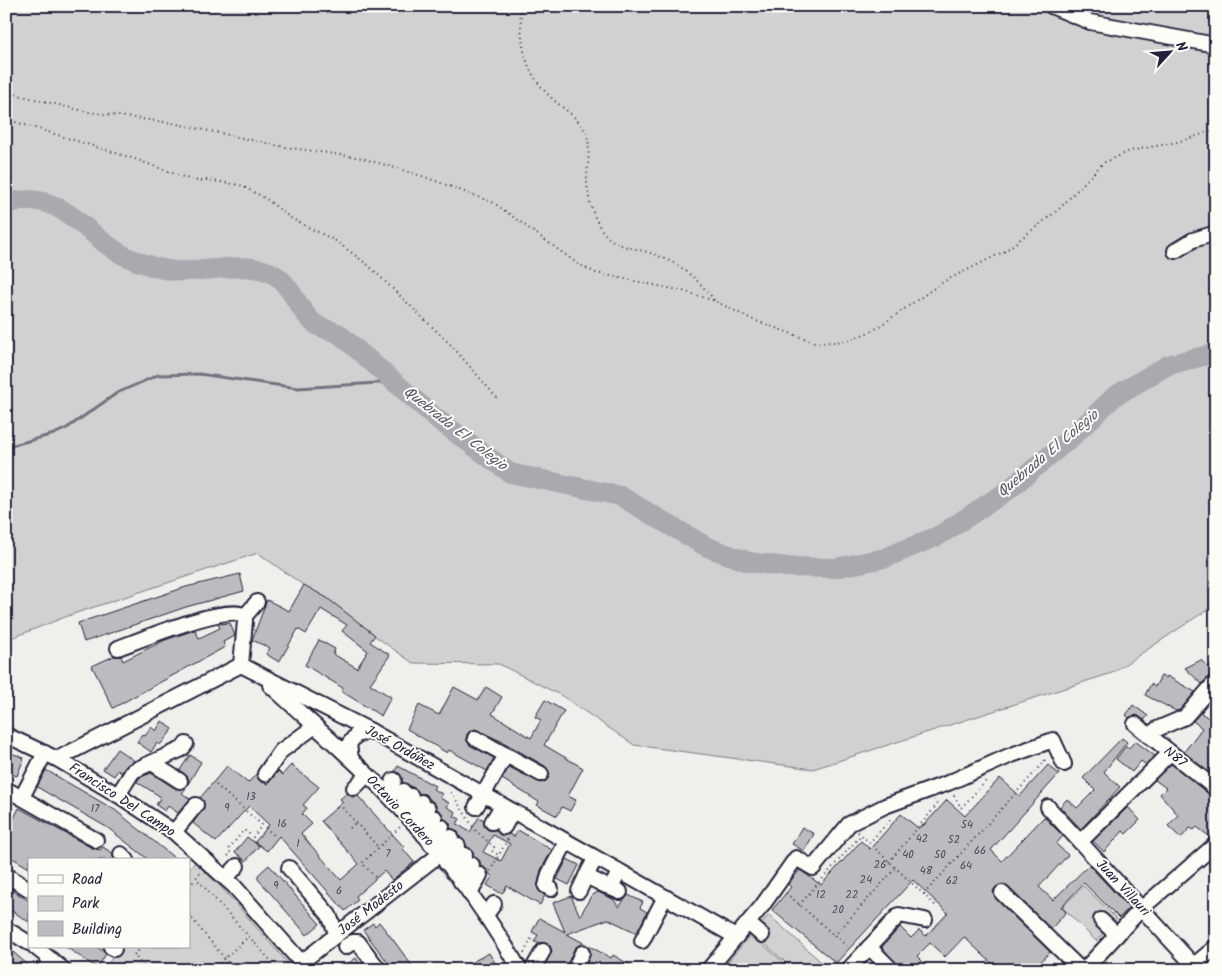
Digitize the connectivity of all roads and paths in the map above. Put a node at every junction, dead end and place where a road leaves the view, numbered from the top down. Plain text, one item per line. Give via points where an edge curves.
1 (520, 6) edge
2 (1051, 6) edge
3 (1216, 45) edge
4 (6, 92) edge
5 (6, 120) edge
6 (1216, 128) edge
7 (1216, 234) edge
8 (1175, 251) dead end
9 (715, 301) junction
10 (498, 399) dead end
11 (257, 602) dead end
12 (245, 616) junction
13 (118, 648) dead end
14 (241, 665) junction
15 (256, 673) junction
16 (1216, 681) edge
17 (1135, 724) dead end
18 (314, 726) junction
19 (371, 731) junction
20 (6, 735) edge
21 (1149, 736) junction
22 (475, 738) dead end
23 (186, 744) dead end
24 (1038, 746) junction
25 (1170, 753) junction
26 (46, 754) junction
27 (506, 755) junction
28 (351, 759) junction
29 (152, 763) junction
30 (1064, 764) dead end
31 (981, 769) junction
32 (265, 774) dead end
33 (542, 774) dead end
34 (367, 775) junction
35 (180, 782) dead end
36 (948, 783) junction
37 (216, 785) dead end
38 (354, 788) dead end
39 (1216, 789) edge
40 (929, 790) junction
41 (14, 793) edge
42 (118, 795) junction
43 (339, 804) dead end
44 (196, 805) dead end
45 (885, 806) junction
46 (1048, 807) dead end
47 (493, 811) junction
48 (355, 823) junction
49 (849, 824) junction
50 (262, 825) junction
51 (350, 828) dead end
52 (442, 829) junction
53 (174, 832) junction
54 (861, 835) junction
55 (422, 836) junction
56 (276, 837) dead end
57 (96, 840) dead end
58 (566, 842) junction
59 (1080, 842) junction
60 (869, 843) junction
61 (1216, 844) edge
62 (378, 848) junction
63 (499, 856) dead end
64 (592, 857) junction
65 (889, 862) junction
66 (236, 866) dead end
67 (290, 868) dead end
68 (896, 868) junction
69 (217, 870) junction
70 (619, 872) junction
71 (6, 875) edge
72 (375, 877) dead end
73 (196, 878) junction
74 (190, 885) edge
75 (777, 885) junction
76 (606, 886) dead end
77 (28, 888) edge
78 (551, 889) dead end
79 (620, 892) dead end
80 (1002, 893) dead end
81 (470, 894) junction
82 (924, 894) junction
83 (665, 897) junction
84 (799, 905) junction
85 (936, 906) dead end
86 (1142, 908) junction
87 (190, 916) edge
88 (925, 920) dead end
89 (1101, 920) dead end
90 (748, 923) junction
91 (6, 928) edge
92 (534, 935) dead end
93 (762, 935) dead end
94 (1117, 935) junction
95 (249, 936) junction
96 (834, 936) junction
97 (736, 937) junction
98 (341, 941) junction
99 (642, 941) dead end
100 (28, 942) edge
101 (870, 947) junction
102 (1216, 947) edge
103 (36, 948) edge
104 (141, 948) edge
105 (851, 950) dead end
106 (582, 953) dead end
107 (224, 959) junction
108 (47, 965) edge
109 (305, 966) edge
110 (518, 967) edge
111 (1196, 968) edge
112 (64, 970) edge
113 (146, 970) edge
114 (212, 970) edge
115 (234, 970) edge
116 (279, 970) edge
117 (379, 970) edge
118 (532, 970) edge
119 (537, 970) edge
120 (574, 970) edge
121 (708, 970) edge
122 (848, 970) edge
123 (892, 970) edge
124 (1083, 970) edge

1 - 9 path via 520,37 529,67 548,94 583,126 587,136 587,182 604,234 610,240 679,265 694,276
2 - 3 street via 1090,22
4 - 9 path via 88,112 172,123 285,147 362,158 494,203 578,264 596,273
5 - 10 path via 194,181 240,185 265,198 292,219 336,241 368,265 452,346
6 - 9 path via 1192,138 1130,151 1103,163 1058,210 1005,252 943,282 874,330 847,341 817,343 751,319
7 - 8 street via 1193,240
11 - 12 street
12 - 13 street via 229,612
12 - 14 street
14 - 15 street, José Ordóñez
14 - 26 street
15 - 18 street, Octavio Cordero
15 - 19 street, José Ordóñez
16 - 21 street via 1185,716
17 - 21 street, N87
18 - 28 street, Octavio Cordero
18 - 32 street via 281,751
19 - 28 street via 356,735 349,744
19 - 47 street, José Ordóñez
20 - 26 street, Francisco Del Campo
21 - 25 street, N87
22 - 27 street
23 - 29 street
24 - 30 street via 1052,740
24 - 31 street
24 - 82 path via 1045,761
25 - 39 street, N87
25 - 59 street
26 - 41 street
26 - 42 street, Francisco Del Campo
27 - 33 street
27 - 47 street
28 - 34 street, Octavio Cordero
29 - 35 street
29 - 42 street via 134,771
31 - 36 street
31 - 36 path via 986,783 961,808
34 - 38 street
34 - 55 street, Octavio Cordero
36 - 40 street
37 - 50 path
40 - 45 street
40 - 65 path via 937,806
41 - 57 street
42 - 53 street, Francisco Del Campo
43 - 48 path
44 - 53 street
45 - 49 street
45 - 60 path via 892,819
46 - 59 street, Juan Villauri
47 - 58 street, José Ordóñez
48 - 51 path
48 - 62 path
49 - 54 path
49 - 75 street via 812,868 796,858
50 - 56 path
50 - 69 path via 253,837 244,830
52 - 55 street
52 - 55 street
52 - 55 street
52 - 55 street
52 - 55 street
52 - 55 street
52 - 63 path
52 - 81 street
53 - 69 street, Francisco Del Campo
54 - 60 path
54 - 84 path
55 - 62 path
55 - 81 street, Octavio Cordero
55 - 98 street, José Modesto
58 - 64 street, José Ordóñez
58 - 78 street via 549,874 546,886
59 - 86 street, Juan Villauri
60 - 65 path
61 - 86 street
62 - 72 path via 362,863
64 - 70 street, José Ordóñez
64 - 76 street via 581,881
65 - 68 path
66 - 69 street
67 - 98 street via 329,915
68 - 82 path
68 - 96 path
69 - 73 path
69 - 109 street, Francisco Del Campo
70 - 79 street via 611,888
70 - 83 street, José Ordóñez
71 - 77 street
73 - 74 path
73 - 95 path
75 - 84 path
75 - 90 street
80 - 124 street
81 - 110 street, Octavio Cordero via 490,910
82 - 85 path
83 - 97 street, José Ordóñez
83 - 99 street
84 - 96 path
86 - 94 street
86 - 111 street, Juan Villauri
87 - 107 path
88 - 101 street via 899,915
89 - 94 street
90 - 93 street
90 - 97 street
91 - 100 street
92 - 110 path
94 - 124 street
95 - 107 path
95 - 116 path
96 - 105 path
97 - 121 street
98 - 109 street, José Modesto
98 - 117 street via 358,942
101 - 122 street
101 - 123 street
102 - 111 street
103 - 108 street
104 - 113 path via 134,955
106 - 120 street
107 - 114 path
107 - 115 path
108 - 112 street
118 - 119 street via 545,952

